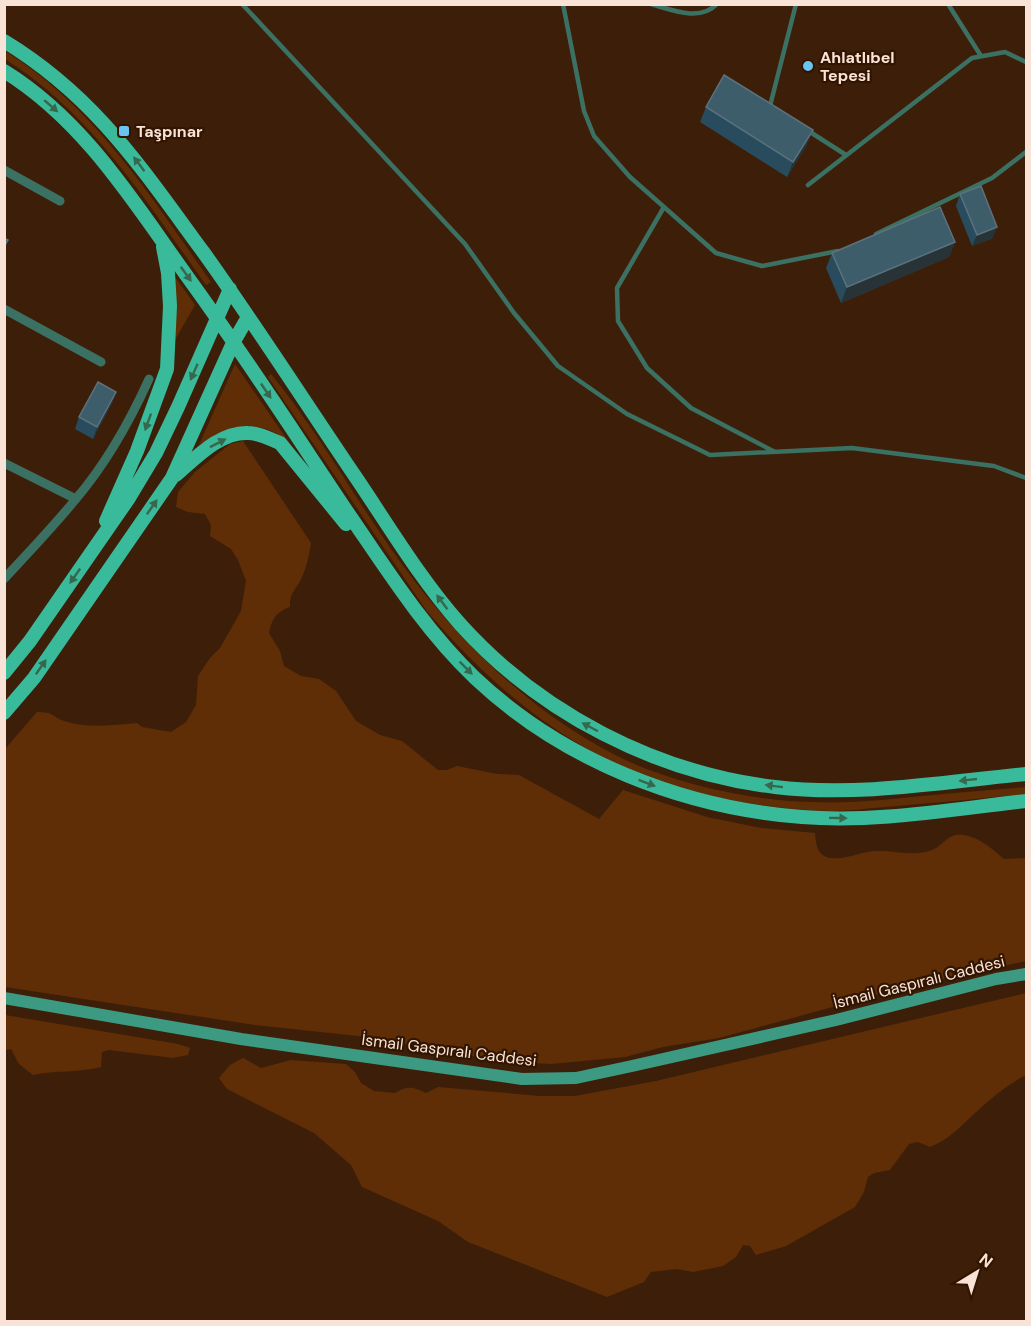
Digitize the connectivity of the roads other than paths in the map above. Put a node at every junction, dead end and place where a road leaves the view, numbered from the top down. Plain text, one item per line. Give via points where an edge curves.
1 (242, 4) edge
2 (563, 4) edge
3 (651, 4) edge
4 (717, 4) edge
5 (796, 4) edge
6 (948, 4) edge
7 (4, 41) edge
8 (981, 56) junction
9 (1026, 62) edge
10 (4, 71) edge
11 (779, 112) edge
12 (798, 125) edge
13 (1026, 152) edge
14 (846, 155) junction
15 (4, 170) edge
16 (808, 185) dead end
17 (60, 201) dead end
18 (664, 207) junction
19 (875, 235) edge
20 (162, 242) junction
21 (844, 250) edge
22 (230, 289) junction
23 (4, 309) edge
24 (248, 317) junction
25 (218, 318) junction
26 (233, 343) junction
27 (101, 362) dead end
28 (149, 379) dead end
29 (776, 452) junction
30 (4, 464) edge
31 (172, 478) junction
32 (1026, 478) edge
33 (76, 499) junction
34 (92, 551) junction
35 (4, 579) edge
36 (406, 599) junction
37 (4, 673) edge
38 (4, 712) edge
39 (1026, 774) edge
40 (1026, 801) edge
41 (1026, 974) edge
42 (4, 998) edge

1 - 29 lane via 465,244 558,366 627,414 710,455
2 - 18 lane via 584,111 594,136 630,177
3 - 4 lane via 689,14 711,11
5 - 11 lane via 770,106
6 - 8 lane
22 -> 7 main road via 107,125 47,69
8 - 9 lane via 1005,52
8 - 14 lane via 972,58
10 -> 20 main road via 30,88 76,129
12 - 14 lane
13 - 19 lane via 992,178
14 - 16 lane
15 - 17 street
18 - 21 lane via 716,253 762,266
18 - 29 lane via 617,288 618,321 647,368 691,408
20 -> 25 main road
20 -> 34 main road via 170,298 167,369 137,451
22 - 24 main road
22 - 25 main road
23 - 27 street
24 - 26 main road
39 -> 24 main road via 850,790 774,787 678,765 573,718 510,672 448,610
25 - 26 main road
25 -> 34 main road via 156,453
26 - 31 main road
26 -> 36 main road
28 - 33 street via 135,410
29 - 32 lane via 852,448 994,466
30 - 33 street
31 -> 36 main road via 206,448 235,434 249,433 280,443
38 -> 31 main road via 34,678
33 - 35 street
34 -> 37 main road
36 -> 40 main road via 476,679 521,716 602,764 666,790 732,807 835,818 871,818
41 - 42 main road, İsmail Gaspıralı Caddesi via 576,1078 522,1079 242,1039

